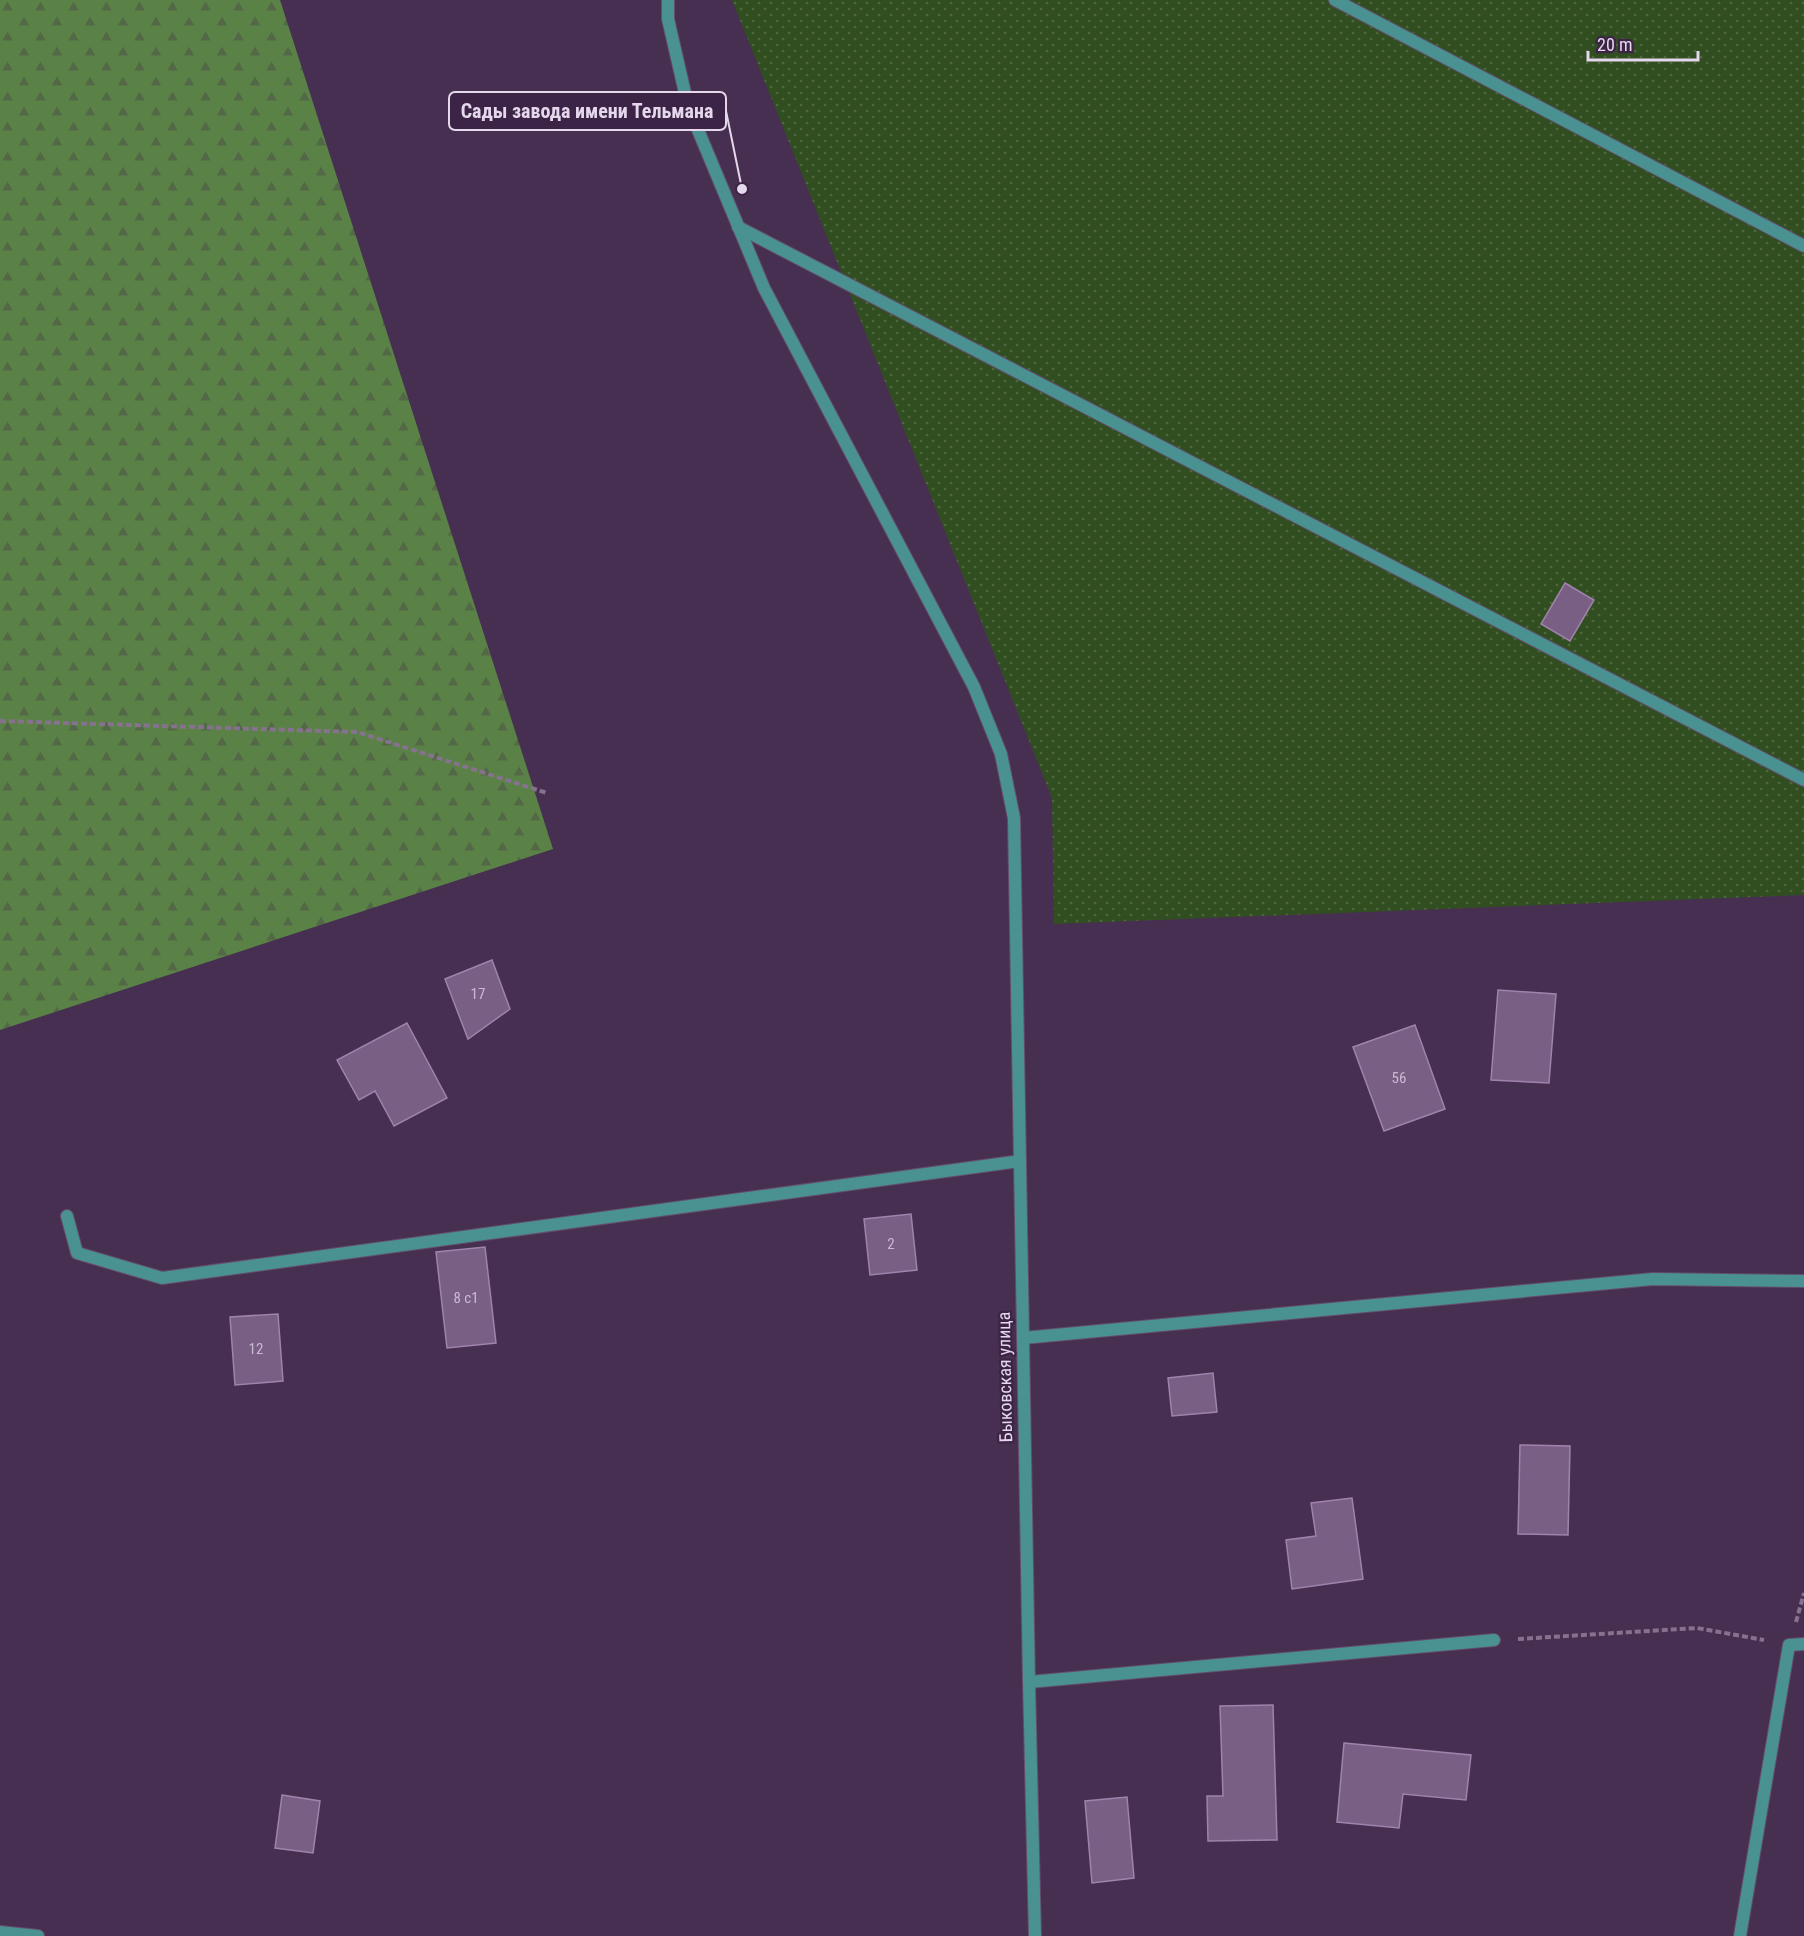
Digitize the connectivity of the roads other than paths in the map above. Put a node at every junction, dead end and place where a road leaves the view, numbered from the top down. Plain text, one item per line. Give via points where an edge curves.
1 (668, 0) edge
2 (1335, 0) edge
3 (738, 226) junction
4 (1804, 246) edge
5 (1804, 780) edge
6 (1020, 1161) junction
7 (67, 1216) dead end
8 (1804, 1281) edge
9 (1023, 1338) junction
10 (1494, 1640) road end
11 (1804, 1644) edge
12 (1029, 1682) junction
13 (0, 1932) edge
14 (39, 1936) edge
15 (1035, 1936) edge
16 (1740, 1936) edge

1 - 3 street, Быковская улица via 668,19 688,106
2 - 4 street
3 - 5 street
3 - 6 street, Быковская улица via 764,288 974,687 1001,754 1014,818
6 - 7 street via 162,1278 77,1253
6 - 9 street, Быковская улица
8 - 9 street via 1653,1279
9 - 12 street, Быковская улица
10 - 12 street
11 - 16 street via 1789,1645
12 - 15 street, Быковская улица
13 - 14 street

